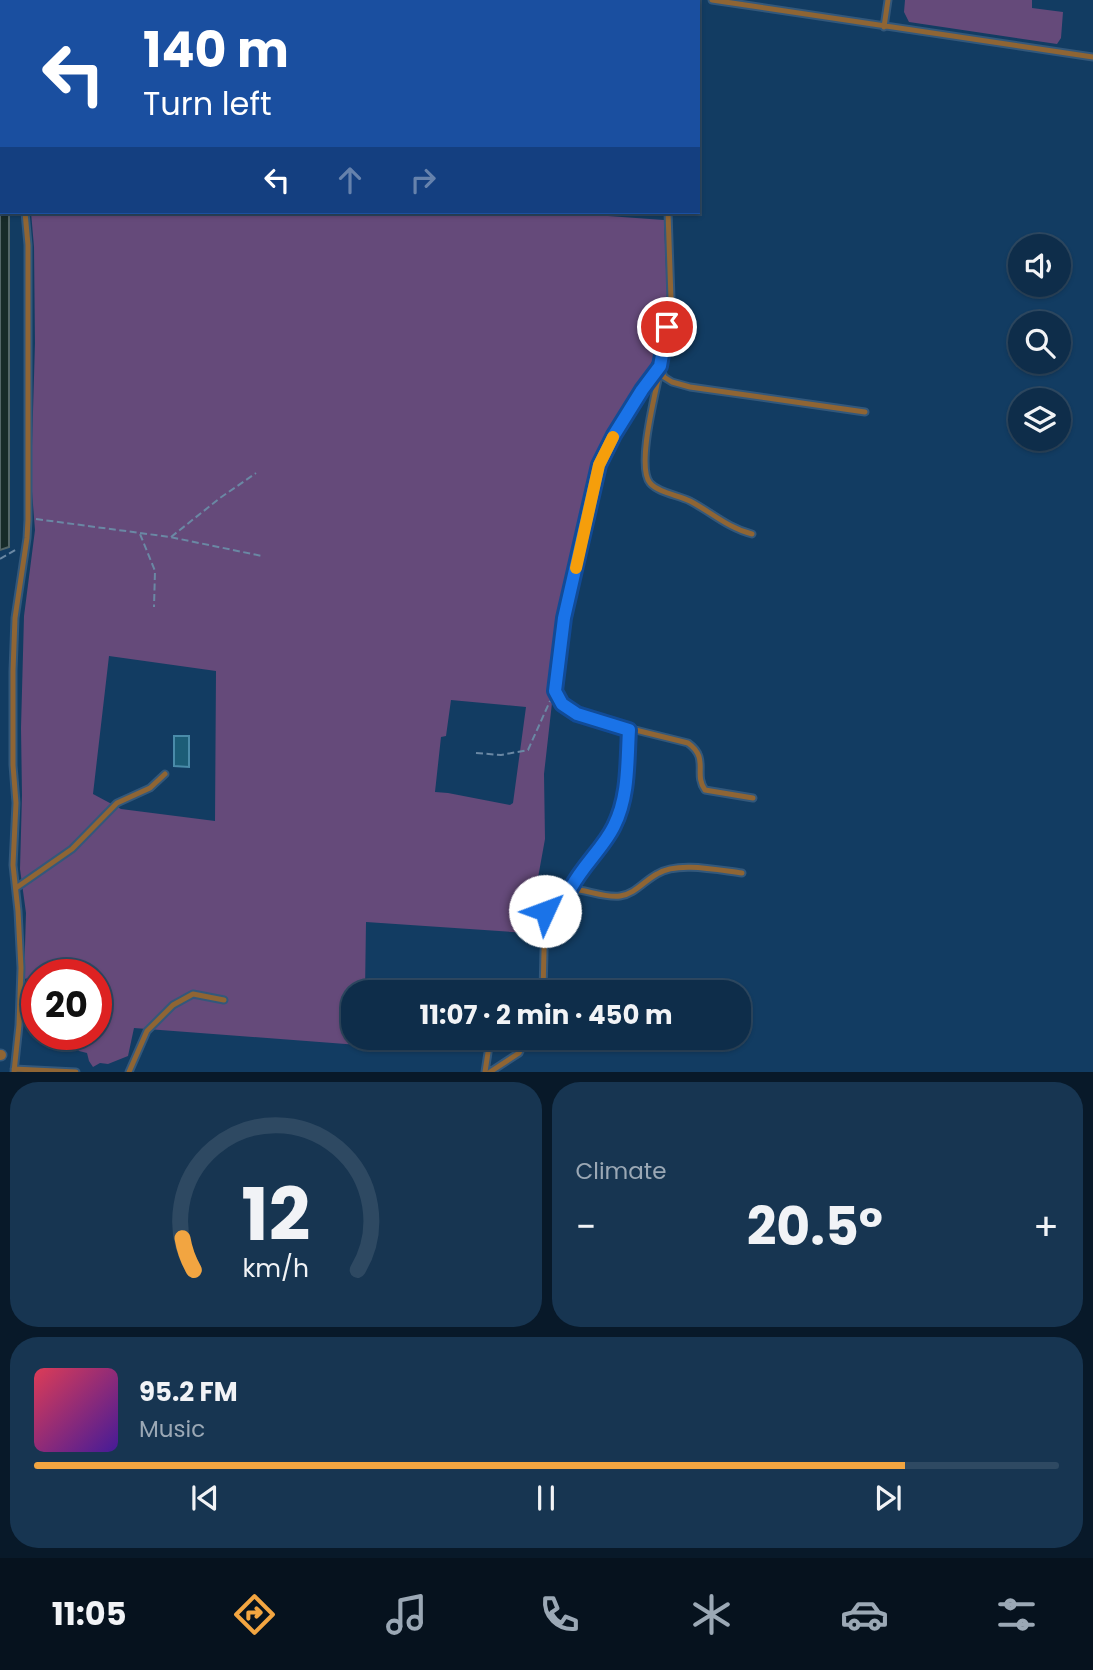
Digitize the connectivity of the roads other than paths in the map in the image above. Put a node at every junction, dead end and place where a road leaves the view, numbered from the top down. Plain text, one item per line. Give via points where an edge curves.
1 (712, 0) edge
2 (888, 0) edge
3 (884, 27) junction
4 (1093, 57) edge
5 (25, 214) edge
6 (668, 214) edge
7 (660, 368) junction
8 (865, 412) dead end
9 (752, 534) dead end
10 (629, 730) junction
11 (165, 774) dead end
12 (752, 798) dead end
13 (742, 873) dead end
14 (16, 888) junction
15 (571, 888) junction
16 (543, 980) edge
17 (224, 1000) dead end
18 (489, 1050) edge
19 (519, 1050) edge
20 (14, 1070) edge
21 (76, 1072) edge
22 (129, 1072) edge
23 (487, 1072) edge

1 - 3 lane
2 - 3 lane
3 - 4 lane
5 - 14 lane via 28,520 15,618
6 - 7 lane via 671,299
7 - 8 lane via 666,379 690,387
7 - 9 lane via 644,464 648,481
7 - 10 lane via 642,390 599,465 564,618 555,691 562,704 577,714
10 - 12 lane via 688,743 701,757 705,790
10 - 15 lane via 623,800 615,824
11 - 14 lane via 150,788 117,803 72,849
13 - 15 lane via 675,867 620,896
14 - 20 lane via 21,968
15 - 16 lane via 556,893 546,906
17 - 22 lane via 193,995 173,1005 147,1031
18 - 23 lane
19 - 23 lane
20 - 21 lane

